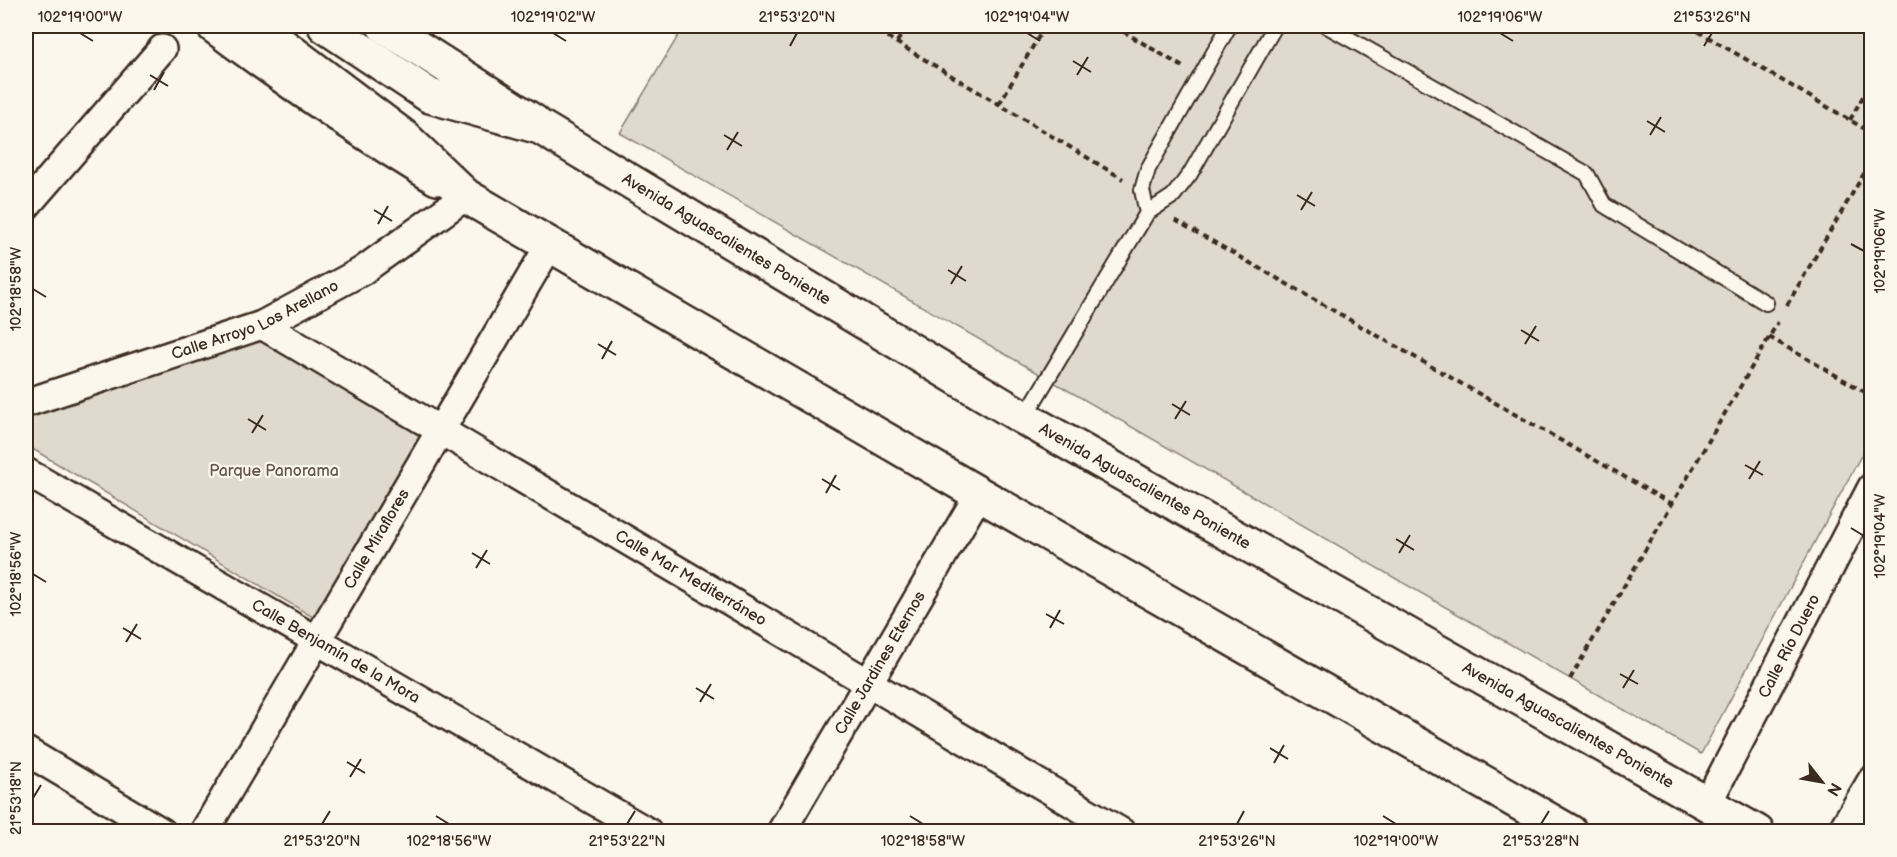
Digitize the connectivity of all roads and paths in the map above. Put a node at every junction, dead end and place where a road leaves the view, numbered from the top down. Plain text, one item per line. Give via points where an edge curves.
1 (214, 26) edge
2 (257, 26) edge
3 (325, 26) edge
4 (384, 26) edge
5 (415, 26) edge
6 (869, 26) edge
7 (907, 26) edge
8 (1045, 26) edge
9 (1114, 26) edge
10 (1229, 26) edge
11 (1275, 26) edge
12 (1327, 26) edge
13 (1689, 26) edge
14 (897, 42) junction
15 (162, 49) dead end
16 (443, 62) junction
17 (1199, 76) junction
18 (1872, 81) edge
19 (999, 104) junction
20 (1850, 120) junction
21 (540, 127) junction
22 (1872, 133) edge
23 (1872, 160) edge
24 (1142, 190) junction
25 (466, 196) junction
26 (26, 206) edge
27 (1147, 213) junction
28 (1174, 220) dead end
29 (549, 246) junction
30 (1766, 303) dead end
31 (1786, 308) dead end
32 (1780, 318) dead end
33 (262, 325) junction
34 (1769, 337) junction
35 (1872, 396) edge
36 (26, 404) edge
37 (1024, 418) junction
38 (441, 430) junction
39 (26, 472) edge
40 (1872, 487) edge
41 (979, 494) junction
42 (1672, 504) junction
43 (317, 639) junction
44 (1570, 679) dead end
45 (868, 683) junction
46 (26, 751) edge
47 (1872, 780) edge
48 (1707, 804) junction
49 (162, 831) edge
50 (204, 831) edge
51 (648, 831) edge
52 (781, 831) edge
53 (1121, 831) edge
54 (1570, 831) edge
55 (1757, 831) edge
56 (1841, 831) edge

1 - 25 main road via 281,76
2 - 25 main road via 404,137
3 - 21 main road, Avenida Aguascalientes Poniente via 430,96
4 - 16 main road, Avenida Aguascalientes Poniente
5 - 16 main road
6 - 14 path
7 - 14 path
8 - 19 path
9 - 17 path
10 - 17 lane
11 - 27 lane via 1190,174 1173,196
12 - 30 lane via 1587,174 1604,205
13 - 20 path
14 - 19 path
15 - 26 street
16 - 21 main road, Avenida Aguascalientes Poniente
17 - 24 lane via 1148,169
18 - 20 path
19 - 24 path
20 - 22 path
21 - 37 main road, Avenida Aguascalientes Poniente
23 - 31 path
24 - 27 lane
25 - 29 main road
25 - 33 street, Calle Arroyo Los Arellano via 362,271
27 - 37 lane
28 - 42 path
29 - 38 street, Calle Miraflores
29 - 41 main road
32 - 34 path
33 - 36 street, Calle Arroyo Los Arellano
33 - 38 street, Calle Mar Mediterráneo
34 - 35 path
34 - 42 path
37 - 48 main road, Avenida Aguascalientes Poniente
38 - 43 street, Calle Miraflores
38 - 45 street, Calle Mar Mediterráneo
39 - 43 street, Calle Benjamín de la Mora
40 - 48 street, Calle Río Duero
41 - 45 street, Calle Jardines Eternos
41 - 54 main road
42 - 44 path
43 - 50 street, Calle Miraflores
43 - 51 street, Calle Benjamín de la Mora
45 - 52 street, Calle Jardines Eternos
45 - 53 street, Calle Mar Mediterráneo
46 - 49 street
47 - 56 street
48 - 55 main road, Avenida Aguascalientes Poniente

